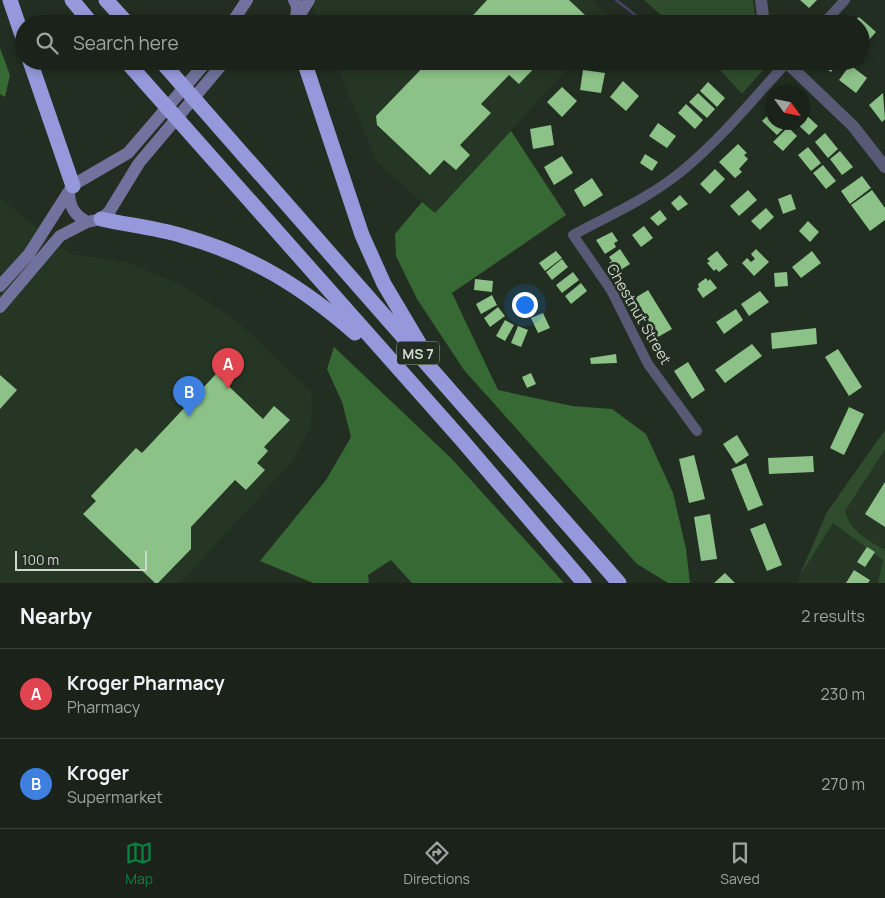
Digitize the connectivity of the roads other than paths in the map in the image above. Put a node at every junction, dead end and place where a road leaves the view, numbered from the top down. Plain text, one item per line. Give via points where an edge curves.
1 (10, 0) edge
2 (72, 0) edge
3 (106, 0) edge
4 (247, 0) edge
5 (294, 0) edge
6 (309, 0) edge
7 (761, 0) edge
8 (845, 0) edge
9 (15, 15) edge
10 (84, 15) edge
11 (120, 15) edge
12 (237, 15) edge
13 (295, 15) edge
14 (299, 15) edge
15 (763, 15) edge
16 (831, 15) edge
17 (33, 70) edge
18 (134, 70) edge
19 (169, 70) edge
20 (199, 70) edge
21 (217, 70) edge
22 (307, 70) edge
23 (780, 70) edge
24 (795, 70) edge
25 (885, 167) edge
26 (71, 190) junction
27 (94, 220) junction
28 (0, 286) edge
29 (0, 308) edge
30 (397, 368) junction
31 (443, 380) junction
32 (697, 430) dead end
33 (584, 583) edge
34 (619, 583) edge

1 - 9 highway
2 - 10 highway
3 - 11 highway
4 - 12 main road
5 - 13 main road
6 - 14 main road
7 - 15 street
8 - 16 street
17 - 26 highway
18 - 30 highway, MS 7
19 - 31 highway, MS 7
20 - 26 main road via 128,153
21 - 27 main road via 139,163 117,202
22 - 31 highway via 362,235 384,284
23 - 32 street, Chestnut Street via 681,171 635,204 573,235 611,290 648,364
24 - 25 street via 853,126
26 - 27 main road via 72,210 79,217
26 - 28 main road via 29,254
27 - 29 main road via 60,236
27 - 30 highway via 182,235 265,268 314,298
30 - 33 highway, MS 7
31 - 34 highway, MS 7

